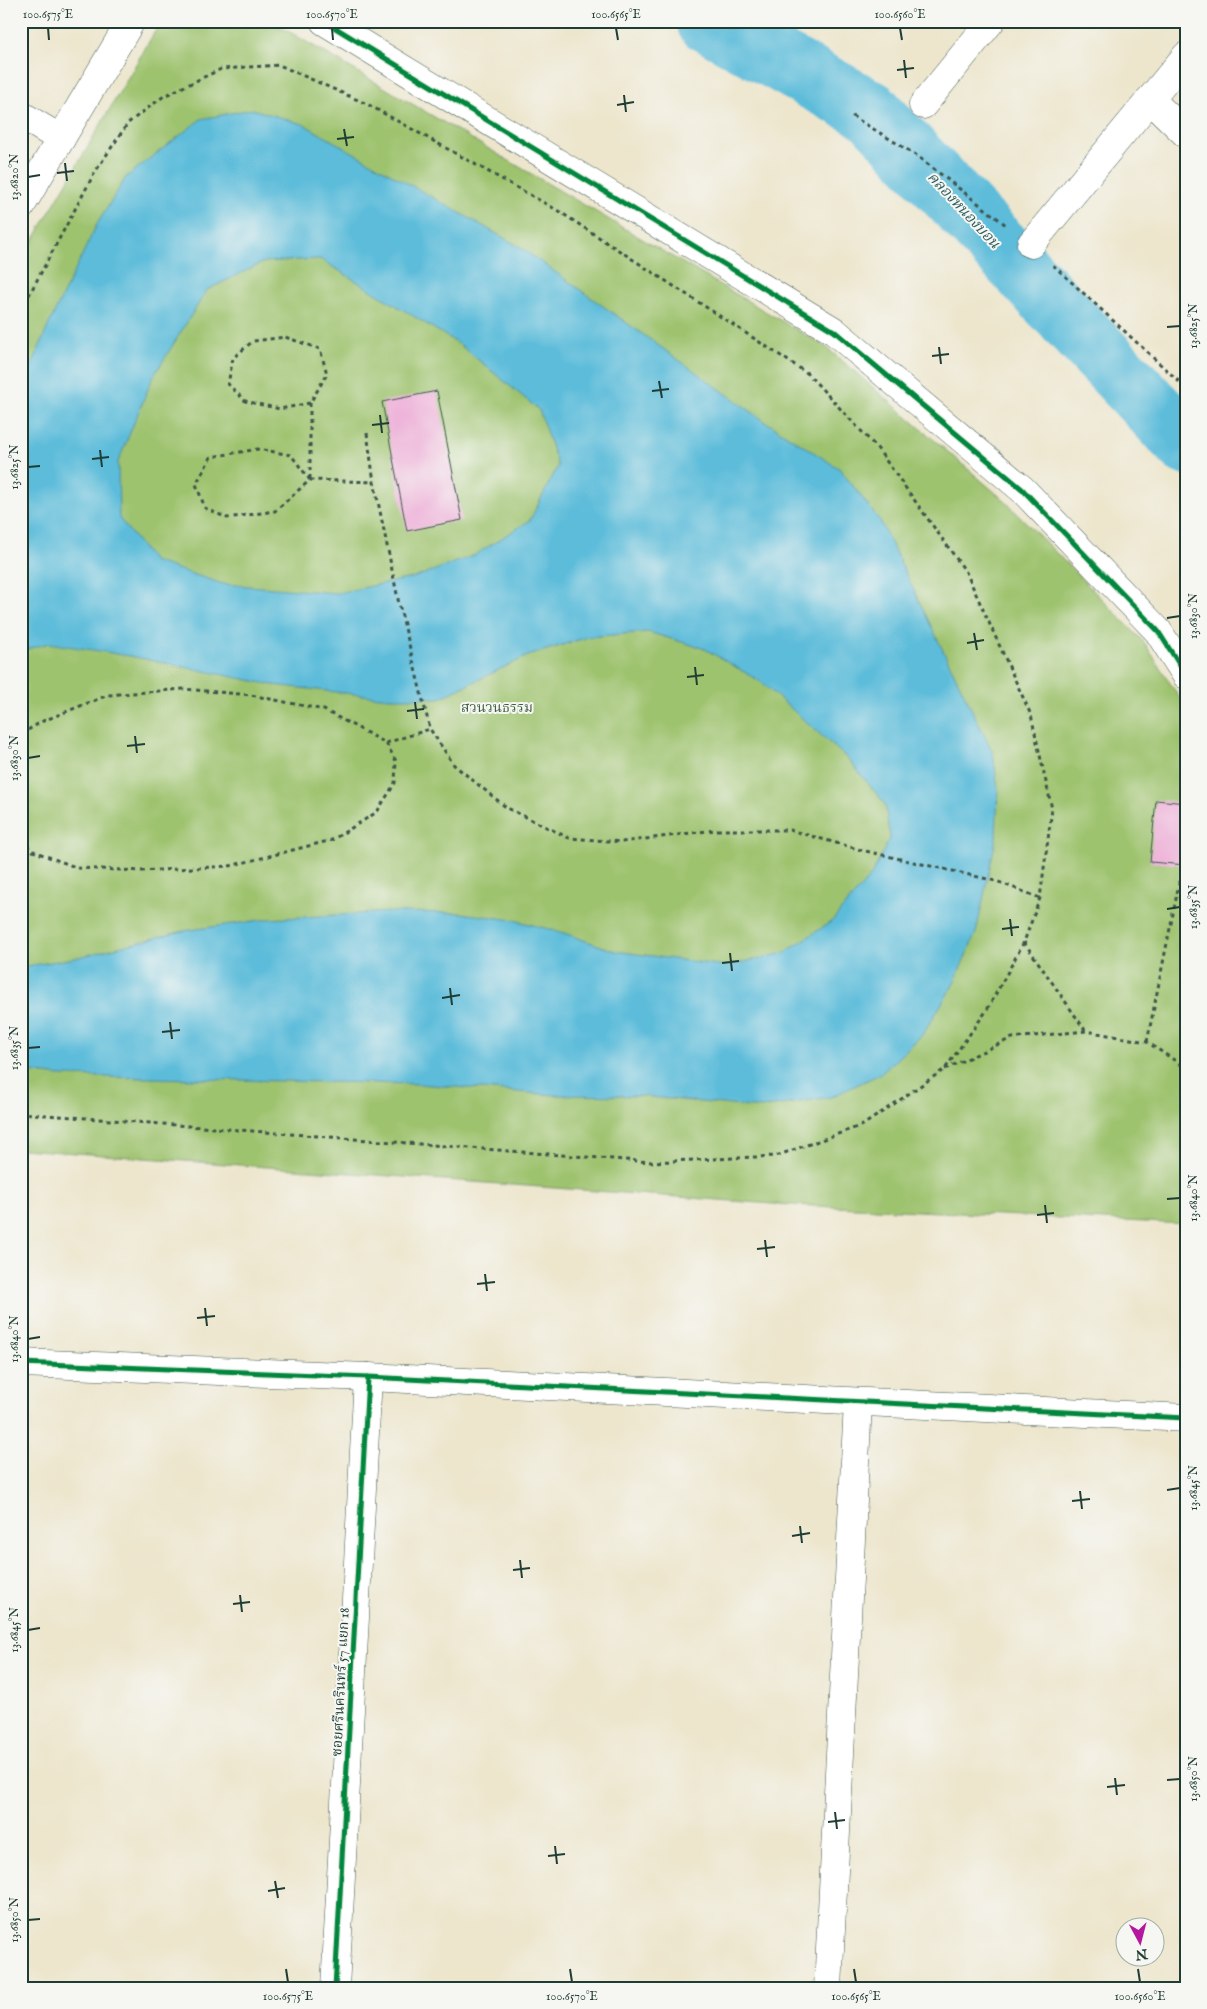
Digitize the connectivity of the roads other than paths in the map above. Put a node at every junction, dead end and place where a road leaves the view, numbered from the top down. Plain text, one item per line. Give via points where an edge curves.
1 (324, 21) edge
2 (992, 21) edge
3 (128, 22) edge
4 (1186, 56) edge
5 (1150, 100) junction
6 (923, 105) dead end
7 (21, 115) edge
8 (1186, 134) edge
9 (61, 139) junction
10 (21, 206) edge
11 (1031, 244) dead end
12 (1186, 675) edge
13 (21, 1362) edge
14 (368, 1377) junction
15 (858, 1403) junction
16 (1186, 1418) edge
17 (335, 1988) edge
18 (828, 1988) edge

1 - 12 street via 834,331 1022,489 1158,631
2 - 6 street
3 - 9 street
4 - 5 street
5 - 8 street
5 - 11 street
7 - 9 street
9 - 10 street
13 - 14 street
14 - 15 street
14 - 17 street, ซอยศรีนครินทร์ 57 แยก 18
15 - 16 street
15 - 18 street

